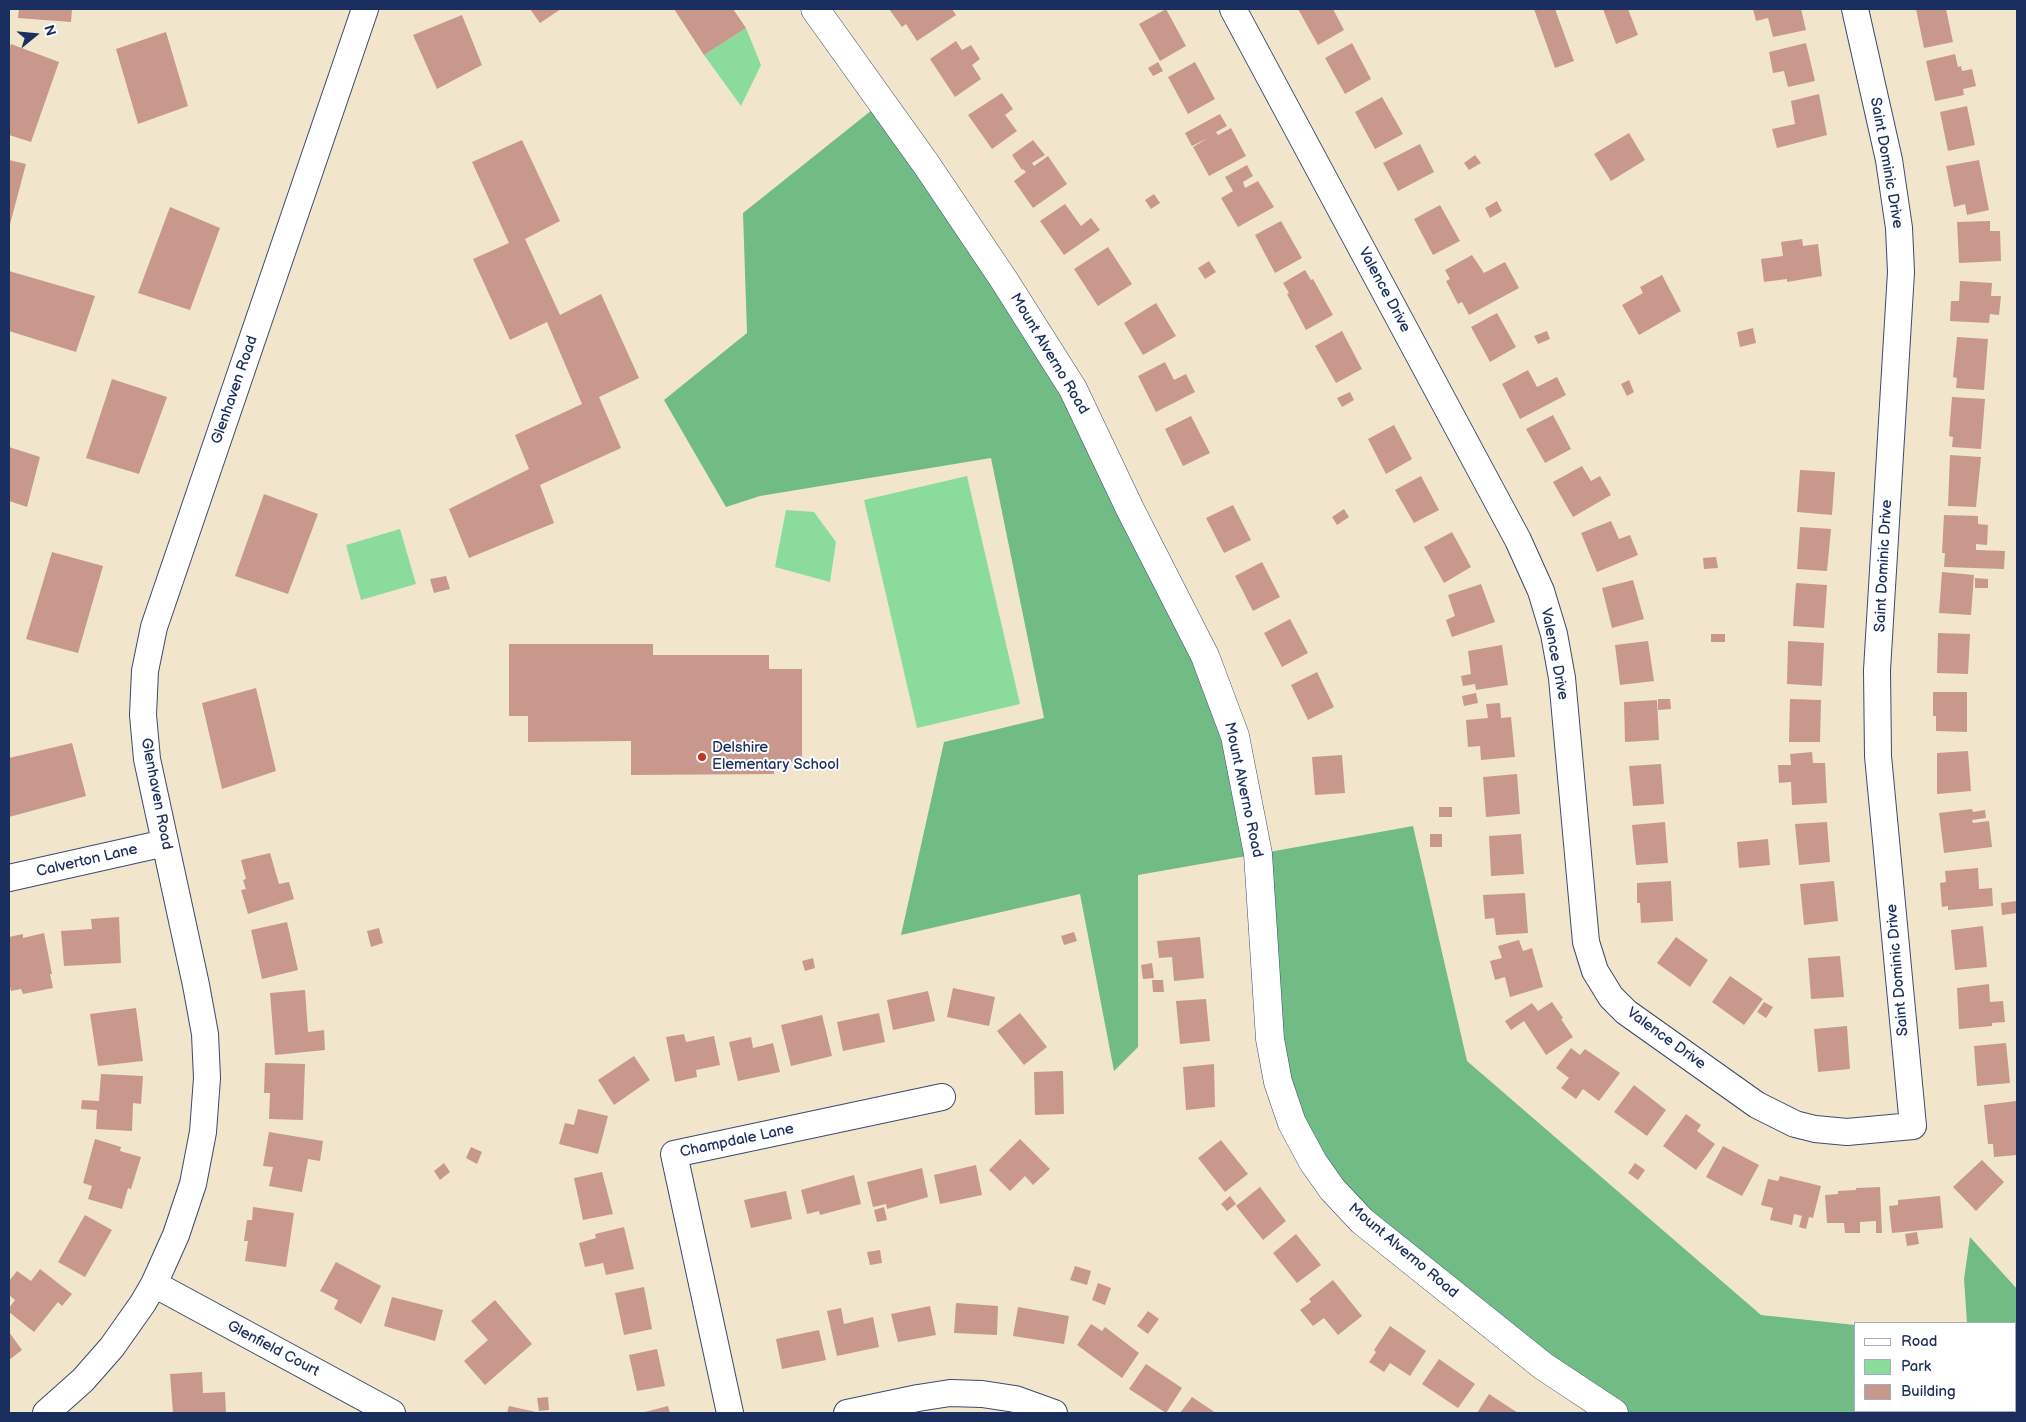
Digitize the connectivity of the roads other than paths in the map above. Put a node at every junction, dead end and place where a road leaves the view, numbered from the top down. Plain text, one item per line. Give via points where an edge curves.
1 (366, 9) edge
2 (815, 9) edge
3 (1233, 9) edge
4 (1855, 9) edge
5 (164, 843) junction
6 (9, 878) edge
7 (942, 1096) dead end
8 (1913, 1126) joint
9 (154, 1284) junction
10 (46, 1413) edge
11 (392, 1413) edge
12 (730, 1413) edge
13 (847, 1413) edge
14 (1054, 1413) edge
15 (1614, 1413) edge

1 - 5 street, Glenhaven Road via 154,627 145,671 143,715 146,759
2 - 15 street, Mount Alverno Road via 926,164 1073,389 1205,656 1235,736 1258,854 1270,1039 1278,1082 1292,1123 1313,1162 1332,1189 1362,1221 1543,1366
3 - 8 street, Valence Drive via 1514,531 1541,591 1554,634 1562,678 1586,942 1595,971 1611,997 1626,1012 1775,1115 1815,1129 1847,1132
4 - 8 street, Saint Dominic Drive via 1889,160 1899,228 1900,278 1877,670 1878,756
5 - 6 street, Calverton Lane
5 - 9 street, Glenhaven Road via 205,1034 207,1078 203,1132 193,1184 176,1235
7 - 12 street, Champdale Lane via 674,1154
9 - 10 street, Glenhaven Road via 112,1347 83,1380
9 - 11 street, Glenfield Court
13 - 14 street via 950,1393 1015,1399

